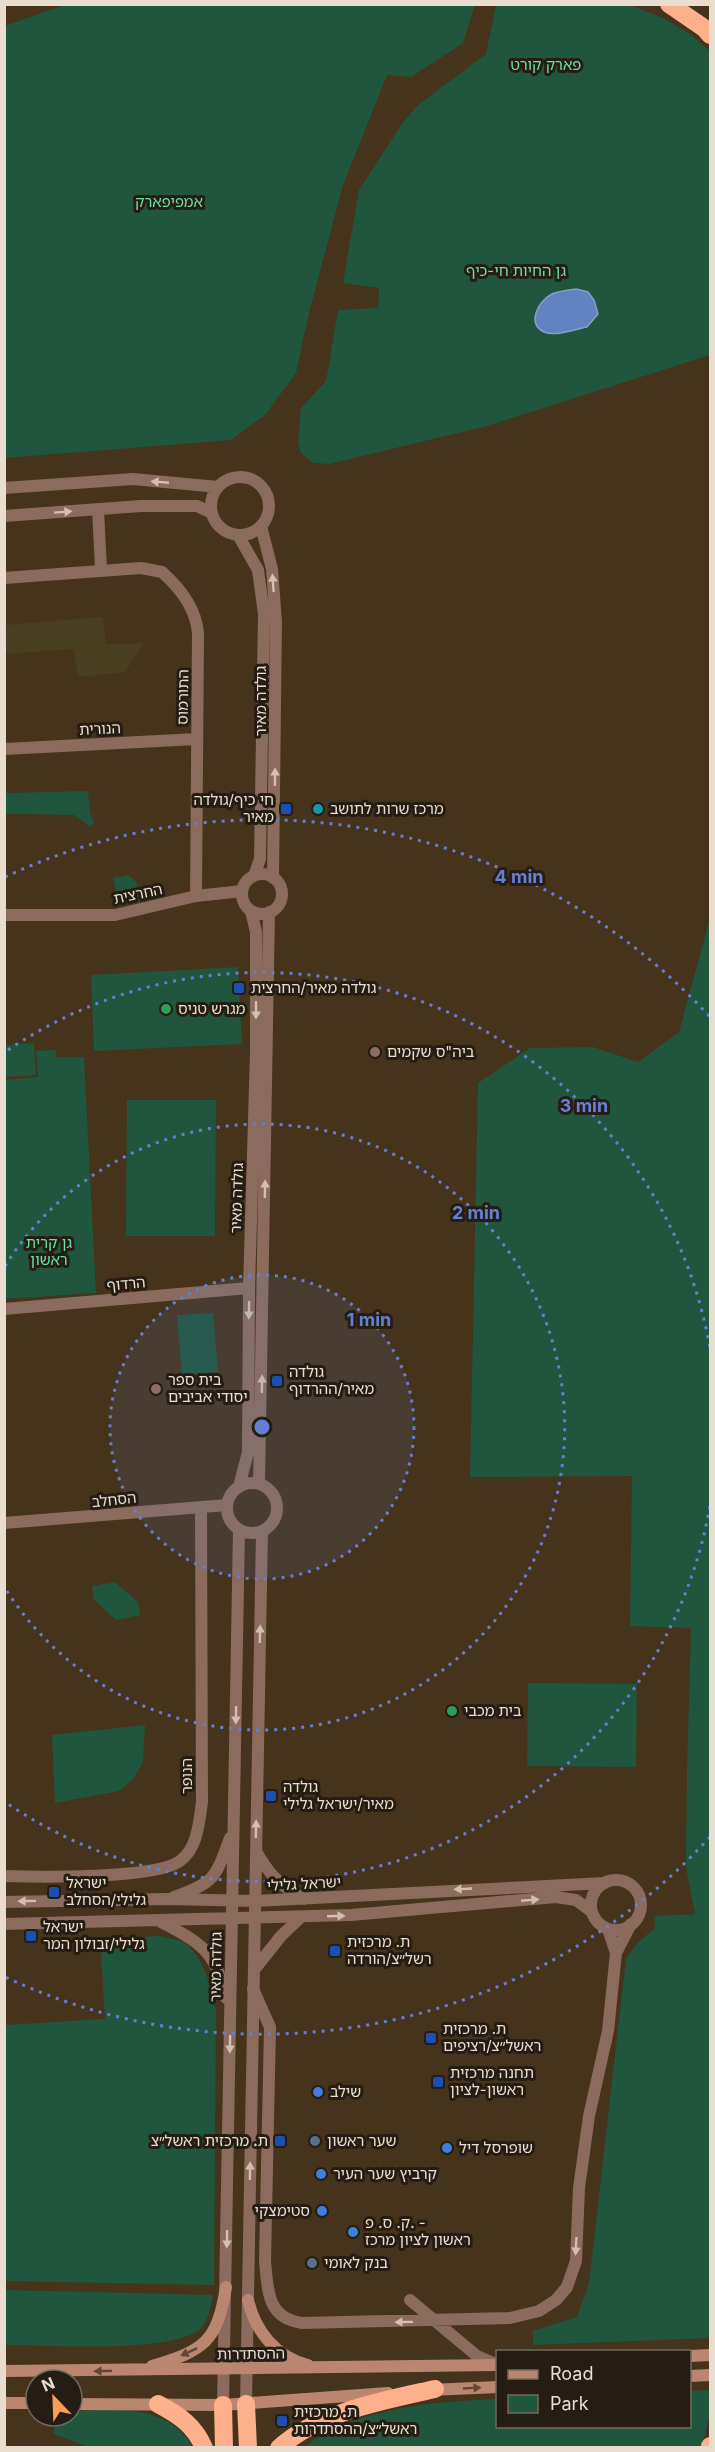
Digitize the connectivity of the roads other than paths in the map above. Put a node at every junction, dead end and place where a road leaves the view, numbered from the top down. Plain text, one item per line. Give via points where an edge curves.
1 (669, 4) edge
2 (711, 35) edge
3 (218, 487) junction
4 (4, 488) edge
5 (98, 509) junction
6 (212, 513) junction
7 (4, 516) edge
8 (261, 526) junction
9 (238, 535) junction
10 (101, 570) junction
11 (4, 578) edge
12 (197, 739) junction
13 (4, 749) edge
14 (254, 876) junction
15 (273, 878) junction
16 (242, 891) junction
17 (196, 896) junction
18 (251, 911) junction
19 (269, 912) junction
20 (4, 915) edge
21 (249, 1288) junction
22 (4, 1309) edge
23 (260, 1484) junction
24 (239, 1487) junction
25 (227, 1505) junction
26 (201, 1508) junction
27 (4, 1523) edge
28 (239, 1530) junction
29 (262, 1531) junction
30 (234, 1828) junction
31 (256, 1851) junction
32 (4, 1876) edge
33 (605, 1883) junction
34 (168, 1899) junction
35 (305, 1899) junction
36 (255, 1901) junction
37 (4, 1902) edge
38 (232, 1902) junction
39 (592, 1912) junction
40 (301, 1917) junction
41 (254, 1919) junction
42 (157, 1920) junction
43 (232, 1920) junction
44 (4, 1924) edge
45 (631, 1924) junction
46 (608, 1929) junction
47 (616, 1953) junction
48 (254, 1971) junction
49 (254, 1989) junction
50 (230, 2019) junction
51 (265, 2236) junction
52 (248, 2271) junction
53 (226, 2287) junction
54 (248, 2300) junction
55 (410, 2300) dead end
56 (437, 2321) junction
57 (711, 2355) edge
58 (691, 2356) edge
59 (496, 2364) edge
60 (496, 2365) edge
61 (324, 2367) junction
62 (224, 2369) junction
63 (137, 2370) junction
64 (247, 2370) junction
65 (4, 2371) edge
66 (711, 2375) edge
67 (691, 2376) edge
68 (496, 2386) edge
69 (435, 2389) junction
70 (4, 2403) edge
71 (24, 2403) edge
72 (84, 2404) edge
73 (158, 2404) junction
74 (246, 2404) junction
75 (224, 2405) junction
76 (204, 2448) edge
77 (224, 2448) edge
78 (248, 2448) edge
79 (279, 2448) edge

1 - 2 highway
3 -> 4 street via 133,479
3 - 6 street via 212,499
3 - 8 street via 240,476 263,487 270,509
5 - 6 street via 197,506
7 -> 5 street
5 - 10 street
6 - 9 street via 221,528
8 - 9 street
15 -> 8 street, גולדה מאיר via 276,622 272,569
9 - 14 street, גולדה מאיר via 258,570 264,614 260,859
10 - 11 street, התורמוס
10 - 12 street, התורמוס via 141,568 162,572 186,599 197,619
12 - 13 street, הנורית
12 - 17 street, התורמוס
14 - 15 street
14 - 16 street, גולדה מאיר via 246,881
15 - 19 street, גולדה מאיר via 282,894
16 - 17 street, החרצית
16 - 18 street, גולדה מאיר via 243,902
17 - 20 street, החרצית via 115,915
18 - 19 street
18 -> 21 street, גולדה מאיר via 256,932 256,1053
23 -> 19 street, גולדה מאיר
21 - 22 street, הרדוף
21 -> 24 street, גולדה מאיר via 248,1452
23 - 24 street
23 - 29 street via 272,1493 277,1507 273,1522
24 - 25 street, גולדה מאיר
25 - 26 street, הסחלב
25 - 28 street, גולדה מאיר via 229,1520
26 - 27 street, הסחלב
26 - 32 street, הנופר via 202,1802 194,1843 178,1863 144,1872
28 - 29 street
28 -> 30 street, גולדה מאיר
31 -> 29 street
30 - 34 street via 220,1866 204,1886
30 - 38 street, גולדה מאיר
31 - 35 street via 268,1872
31 - 36 street
33 -> 35 street, ישראל גלילי
33 - 39 street via 593,1895
33 - 45 street via 624,1882 636,1891 639,1912
34 -> 37 street, ישראל גלילי
34 - 38 street, ישראל גלילי
35 - 36 street, ישראל גלילי
36 - 38 street, ישראל גלילי
36 - 41 street
38 - 43 street, גולדה מאיר
40 -> 39 street via 556,1897 576,1900
39 - 46 street
40 - 41 street
40 - 48 street
41 - 43 street
41 - 48 street
42 - 43 street
42 - 44 street
42 - 50 street via 206,1949 222,1979
43 - 50 street, גולדה מאיר
45 - 46 street
45 - 47 street
46 - 47 street
47 -> 56 street via 608,2031 589,2116 579,2188 576,2261 567,2287 539,2311 510,2318
48 - 49 street
49 - 51 street via 270,2027
52 -> 49 street
50 -> 53 street, גולדה מאיר
51 - 52 street
56 -> 51 street via 288,2321 276,2310 267,2290
52 - 54 street
53 - 62 street, גולדה מאיר
53 -> 63 main road via 220,2318 200,2347
54 - 61 main road via 262,2332 280,2352 304,2364
54 - 64 street
55 - 56 street
56 - 59 street via 477,2356
57 - 58 main road
60 - 61 main road, ההסתדרות
61 - 64 main road, ההסתדרות
62 - 63 main road, ההסתדרות
62 - 64 main road, ההסתדרות
62 - 75 street, גולדה מאיר
63 -> 65 main road, ההסתדרות
64 - 74 street
66 - 67 main road
69 -> 68 main road
69 - 74 main road
69 - 79 highway via 332,2418
70 - 71 main road
72 - 73 main road
73 - 75 main road
73 - 76 highway via 191,2425
74 - 75 main road
74 - 78 highway
75 - 77 highway

